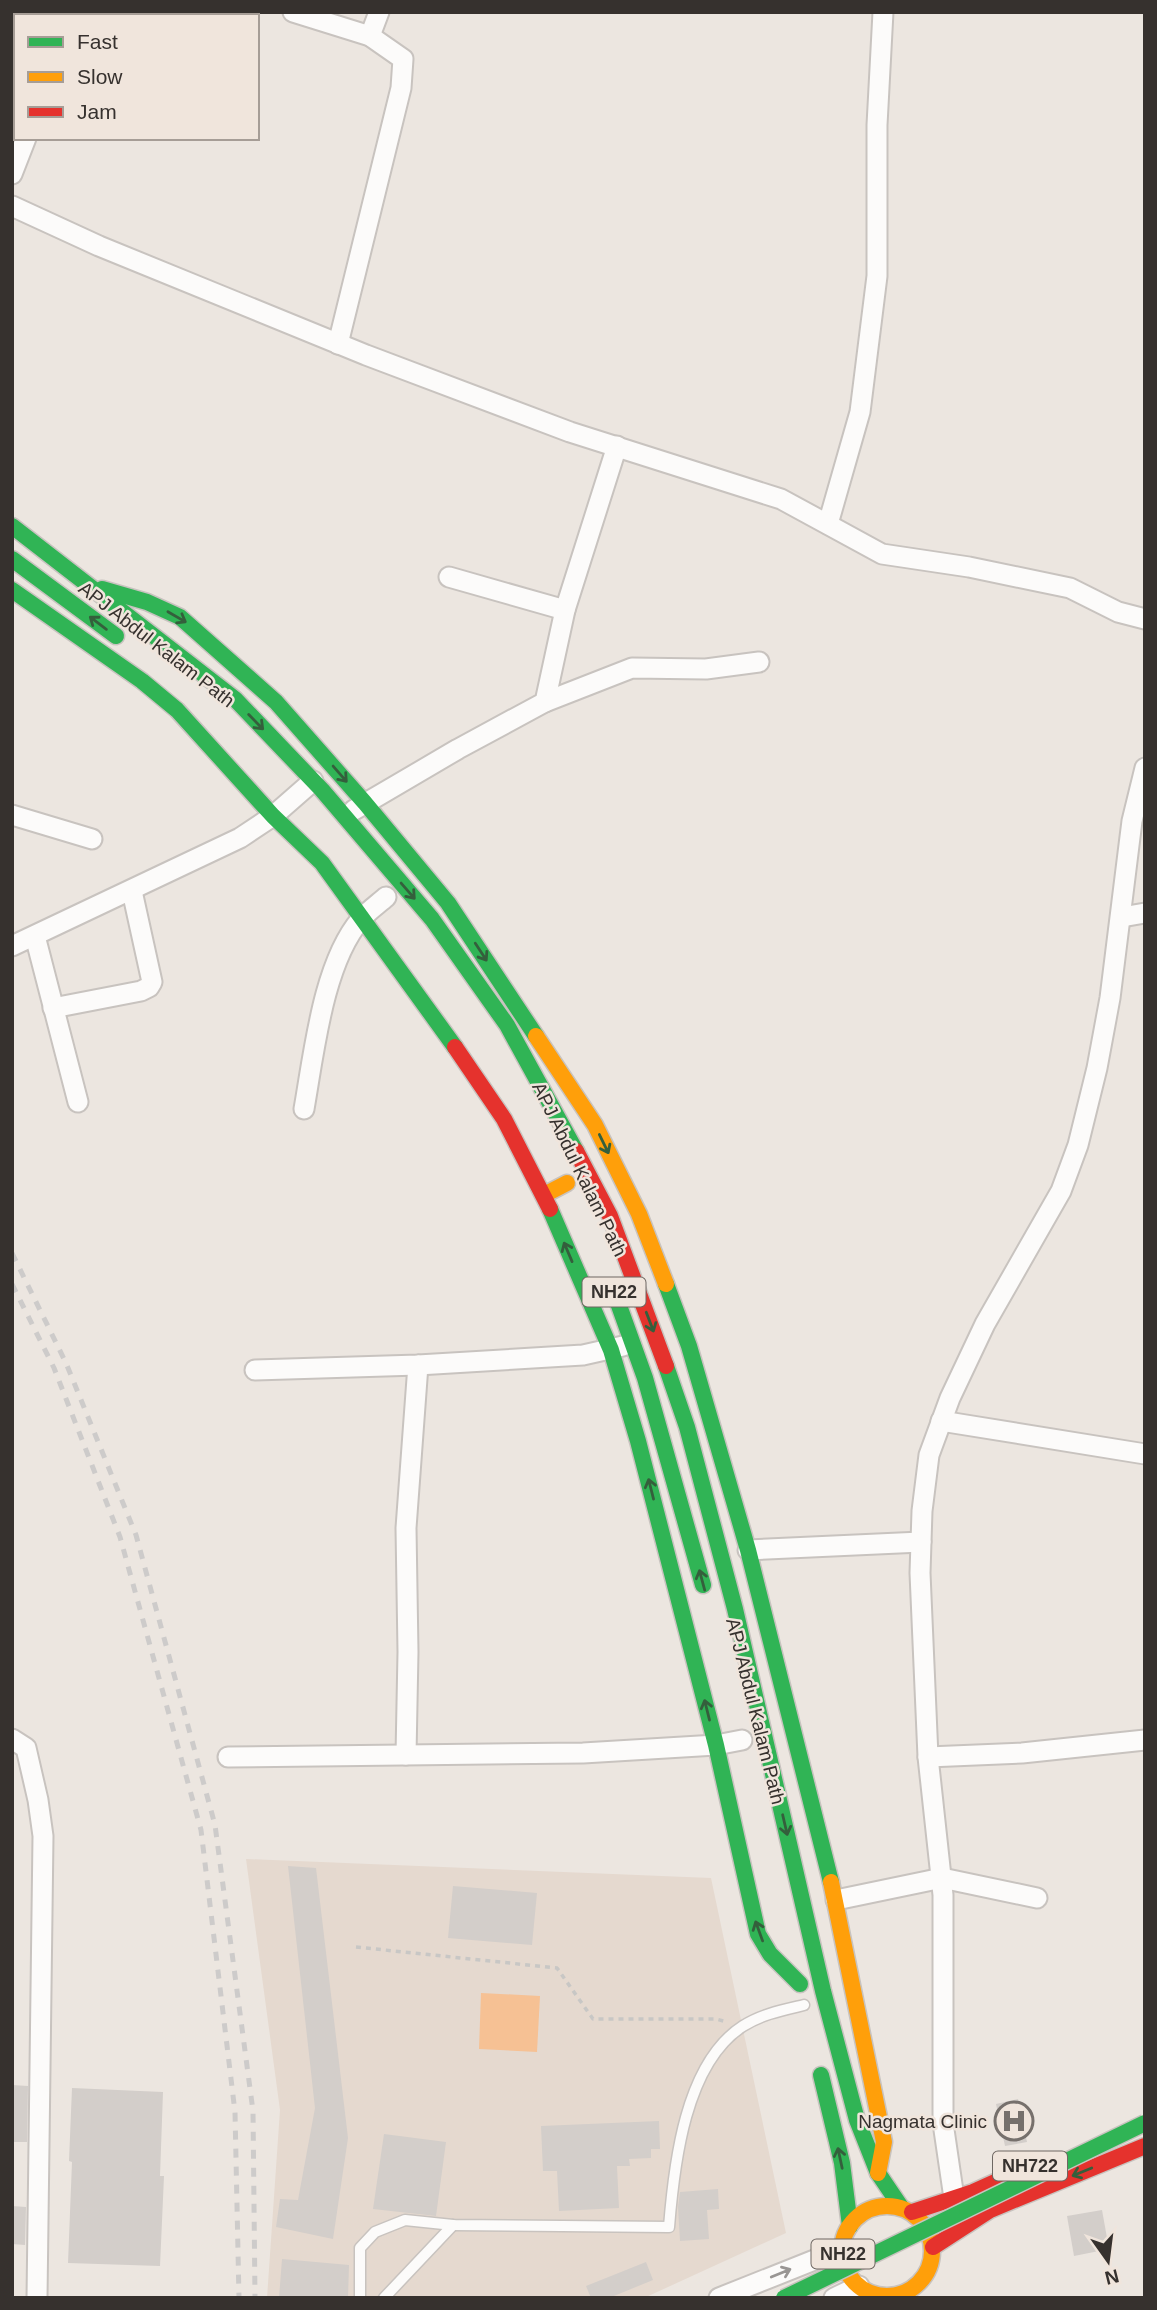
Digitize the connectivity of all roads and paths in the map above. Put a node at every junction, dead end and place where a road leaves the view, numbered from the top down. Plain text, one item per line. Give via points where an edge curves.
1 (293, 12) edge
2 (379, 12) edge
3 (883, 12) edge
4 (370, 36) junction
5 (25, 140) edge
6 (12, 174) edge
7 (12, 206) edge
8 (338, 344) junction
9 (617, 446) junction
10 (828, 524) junction
11 (12, 526) edge
12 (12, 559) edge
13 (449, 577) dead end
14 (90, 586) junction
15 (12, 590) edge
16 (565, 610) junction
17 (1145, 619) edge
18 (115, 662) junction
19 (759, 662) dead end
20 (545, 702) junction
21 (1145, 768) edge
22 (313, 781) junction
23 (365, 803) junction
24 (12, 816) edge
25 (273, 816) junction
26 (344, 816) junction
27 (92, 839) dead end
28 (132, 891) junction
29 (386, 898) dead end
30 (1145, 913) edge
31 (1122, 917) junction
32 (361, 919) junction
33 (35, 936) junction
34 (12, 946) edge
35 (53, 1008) junction
36 (78, 1102) dead end
37 (304, 1109) dead end
38 (559, 1165) dead end
39 (544, 1195) junction
40 (610, 1280) dead end
41 (632, 1343) junction
42 (689, 1346) junction
43 (611, 1350) junction
44 (662, 1354) junction
45 (418, 1365) junction
46 (254, 1370) dead end
47 (942, 1421) junction
48 (1145, 1454) edge
49 (921, 1542) junction
50 (747, 1550) junction
51 (720, 1556) junction
52 (708, 1600) dead end
53 (12, 1739) edge
54 (1145, 1740) edge
55 (742, 1741) dead end
56 (716, 1745) junction
57 (406, 1755) junction
58 (228, 1756) dead end
59 (928, 1757) junction
60 (801, 1766) junction
61 (773, 1774) junction
62 (942, 1878) junction
63 (1037, 1898) dead end
64 (836, 1900) junction
65 (356, 1947) dead end
66 (792, 1953) dead end
67 (800, 1984) junction
68 (806, 2012) joint
69 (742, 2027) junction
70 (817, 2059) dead end
71 (1145, 2113) edge
72 (1145, 2123) edge
73 (1145, 2146) edge
74 (878, 2173) junction
75 (954, 2198) junction
76 (907, 2210) junction
77 (453, 2225) junction
78 (850, 2226) junction
79 (933, 2247) junction
80 (842, 2249) junction
81 (871, 2293) edge
82 (906, 2295) edge
83 (37, 2298) edge
84 (360, 2298) edge
85 (384, 2298) edge
86 (719, 2298) edge
87 (784, 2298) edge
88 (834, 2298) edge

1 - 4 street
2 - 4 street
3 - 10 street via 877,276 860,412
4 - 8 street via 403,59 401,89
5 - 6 street
7 - 8 street
8 - 9 street
9 - 10 street via 781,499
9 - 16 street
10 - 17 street via 882,554 1070,588 1118,612
11 - 14 main road, APJ Abdul Kalam Path / NH22
18 -> 12 main road, APJ Abdul Kalam Path via 128,645
13 - 16 street
14 -> 22 main road, APJ Abdul Kalam Path / NH22 via 235,699
14 -> 23 main road, NH22 via 180,617 276,702
15 - 18 main road, NH22
16 - 20 street
18 - 25 main road, NH22 via 177,710
19 - 20 street via 706,669 632,668
20 - 23 street
21 - 31 street via 1132,821
22 - 25 street
22 - 26 main road, APJ Abdul Kalam Path / NH22
23 - 26 street
23 -> 42 main road, NH22 via 448,903 594,1125 639,1214
24 - 27 street
25 - 28 street via 240,838
25 - 32 main road, NH22 via 322,863
26 -> 44 main road, APJ Abdul Kalam Path / NH22 via 432,919 507,1025 610,1216
28 - 33 street
28 - 35 street via 152,982 149,987
29 - 32 street
30 - 31 street
31 - 47 street via 1101,1045 1078,1145 1061,1191 985,1324
32 - 37 street via 337,962
32 - 39 main road, NH22 via 504,1119
33 - 34 street
33 - 35 street
35 - 36 street
38 - 39 main road, APJ Abdul Kalam Path via 570,1189
43 -> 39 main road, NH22
40 - 41 main road, APJ Abdul Kalam Path / NH22
41 - 43 street
52 -> 41 main road, APJ Abdul Kalam Path / NH22
42 - 44 main road
42 - 50 main road, NH22
43 - 45 street
56 -> 43 main road, NH22
44 - 51 main road, APJ Abdul Kalam Path / NH22 via 687,1427
45 - 46 street
45 - 57 street via 407,1528
47 - 48 street
47 - 49 street via 929,1455
49 - 50 street
49 - 59 street
50 - 51 main road
50 - 60 main road, NH22
51 - 61 main road, APJ Abdul Kalam Path / NH22
53 - 83 street via 26,1748 43,1836
54 - 59 street
55 - 56 street
56 - 57 street via 583,1753
67 -> 56 main road, NH22 via 770,1954 758,1934
57 - 58 street
59 - 62 street
60 - 61 main road
60 - 64 main road, NH22
61 -> 74 main road, APJ Abdul Kalam Path / NH22 via 860,2131
62 - 63 street
62 - 64 street
62 - 75 street via 943,2123
64 - 74 main road, NH22 via 884,2142
65 - 69 path via 557,1968 593,2019 716,2019
66 - 67 main road
67 - 68 main road
68 - 69 lane via 764,2015
69 - 77 lane via 723,2043 691,2102 669,2227
78 -> 70 main road, NH22 via 842,2163
71 - 75 main road, NH722
72 - 87 main road, bridge
73 -> 79 main road, NH722 via 990,2210
74 - 76 main road, NH22
75 - 76 main road, NH722
76 - 78 main road, NH22 via 882,2206 864,2212
76 - 79 main road, NH22 via 927,2227
77 - 84 lane via 405,2220 375,2232 360,2248
77 - 85 lane
78 - 80 main road, NH22
79 - 82 main road, NH22 via 931,2266
80 - 81 main road, NH22 via 848,2272
86 -> 80 street
81 - 82 main road, NH22
81 - 88 street

